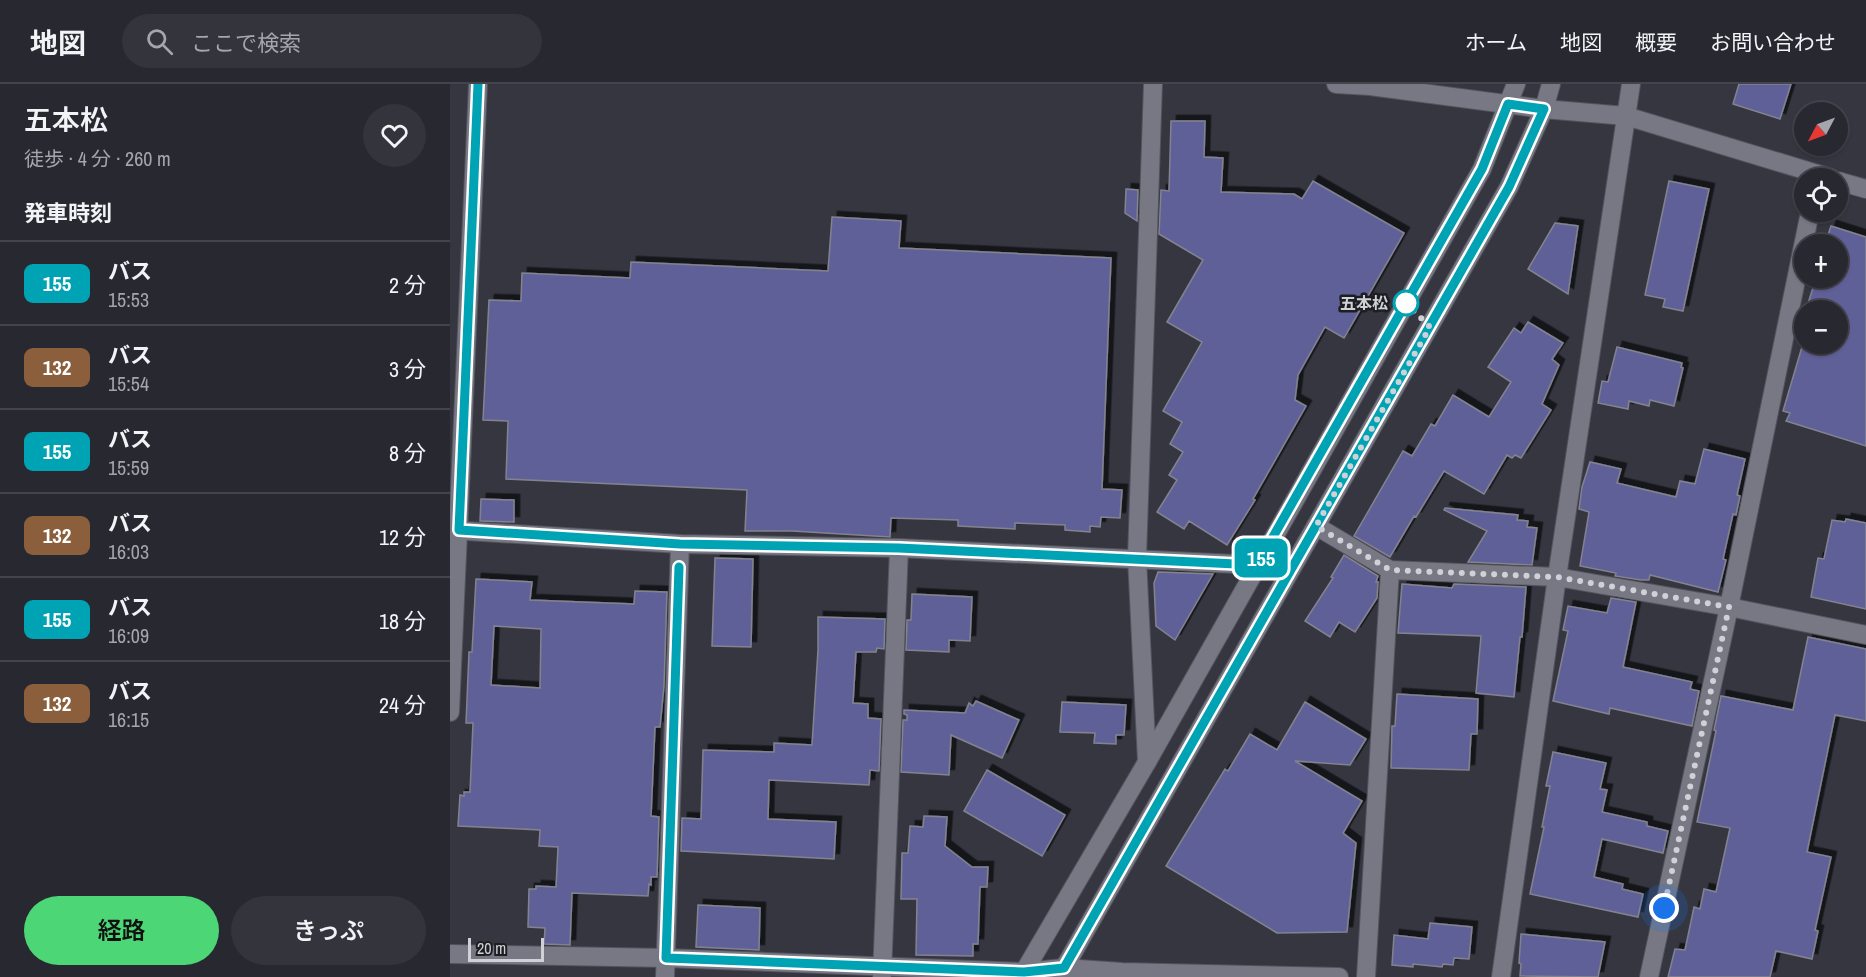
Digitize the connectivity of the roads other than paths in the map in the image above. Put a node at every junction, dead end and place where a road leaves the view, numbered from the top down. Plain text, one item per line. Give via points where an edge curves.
1 (478, 84) edge
2 (1153, 84) edge
3 (1336, 84) edge
4 (1516, 84) edge
5 (1551, 84) edge
6 (1631, 84) edge
7 (1508, 104) junction
8 (1544, 109) junction
9 (1626, 117) junction
10 (1794, 168) edge
11 (1848, 184) edge
12 (1866, 189) edge
13 (1808, 222) edge
14 (1316, 526) junction
15 (454, 530) edge
16 (680, 544) junction
17 (899, 548) junction
18 (1137, 558) junction
19 (1257, 565) junction
20 (1390, 570) junction
21 (1557, 577) junction
22 (1729, 607) junction
23 (1866, 634) edge
24 (450, 712) edge
25 (1146, 762) junction
26 (450, 954) edge
27 (666, 958) junction
28 (881, 971) edge
29 (1061, 973) edge
30 (1023, 974) edge
31 (1122, 974) edge
32 (665, 977) edge
33 (1339, 977) edge
34 (1366, 977) edge
35 (1501, 977) edge
36 (1649, 977) edge

1 - 15 street
2 - 18 street
3 - 7 street
4 - 7 street
5 - 8 street
6 - 9 street
7 - 8 street
7 - 19 street via 1482,169
8 - 9 street
8 - 14 street via 1509,187
9 - 10 street
9 - 21 street
11 - 12 street
13 - 22 street
14 - 20 street
14 - 29 street
15 - 16 street
15 - 24 street
16 - 17 street
16 - 27 street
17 - 18 street
17 - 28 street
18 - 19 street
18 - 25 street
19 - 25 street
20 - 21 street
20 - 34 street
21 - 22 street
21 - 35 street
22 - 23 street
22 - 36 street
25 - 30 street
26 - 27 street
27 - 28 street
27 - 32 street
28 - 30 street
29 - 30 street
29 - 31 street
31 - 33 street

